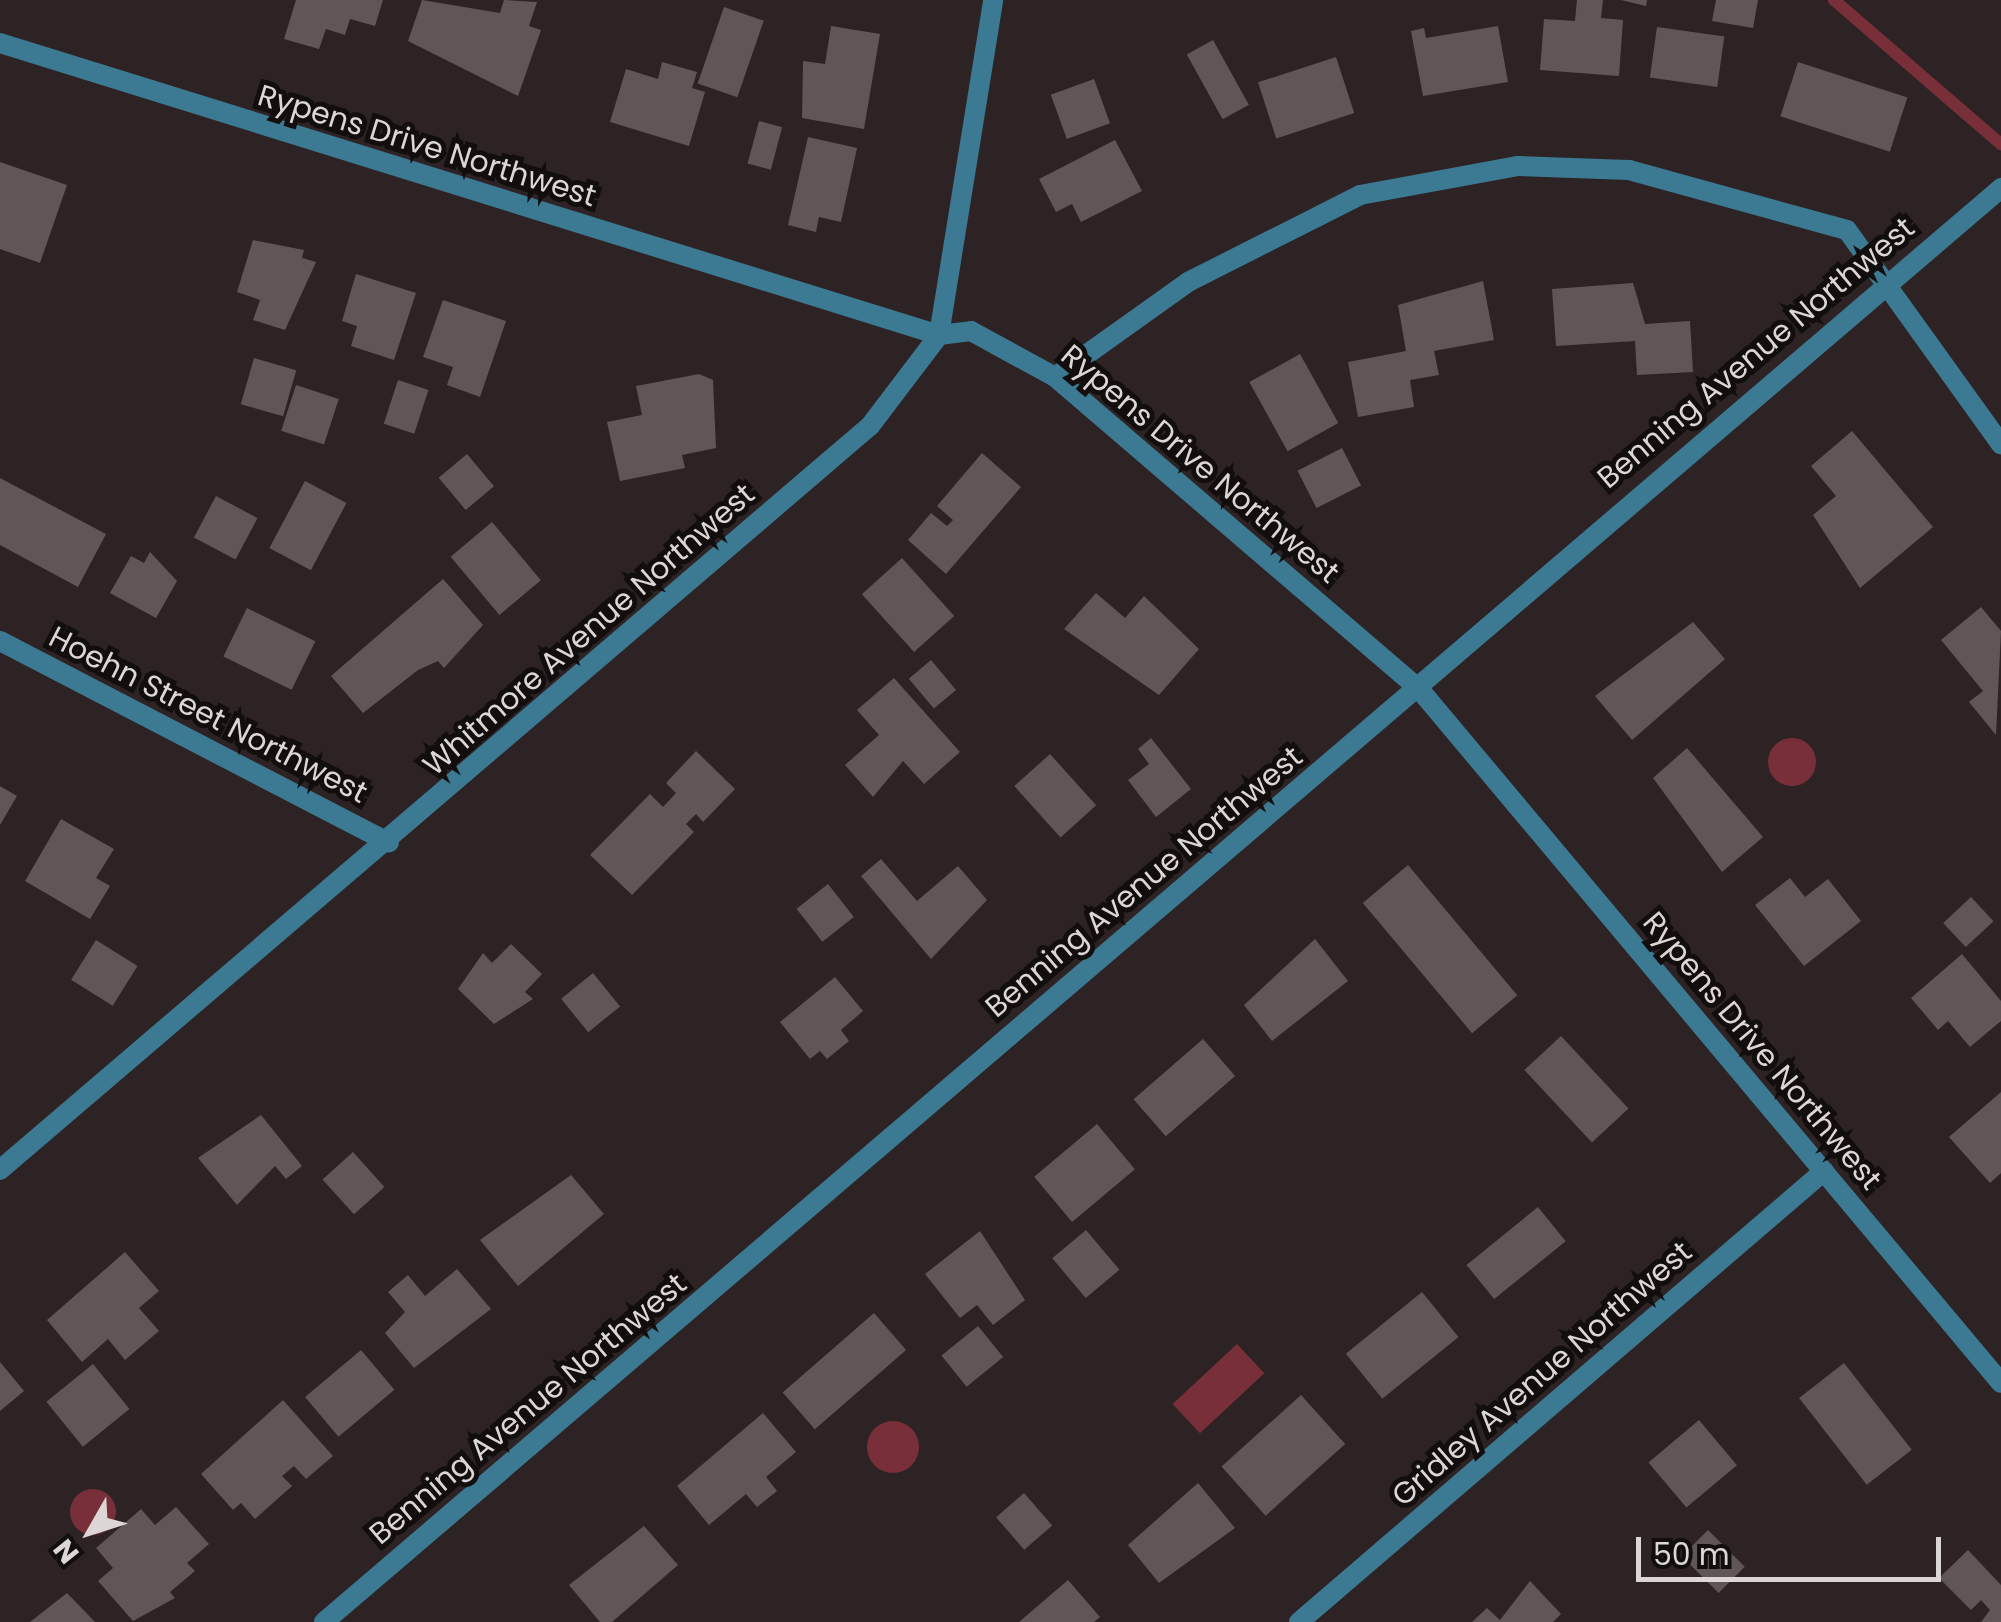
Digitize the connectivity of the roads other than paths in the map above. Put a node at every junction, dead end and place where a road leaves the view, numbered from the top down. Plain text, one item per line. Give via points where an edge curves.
1 (993, 0) edge
2 (0, 43) edge
3 (2001, 188) edge
4 (1888, 282) junction
5 (939, 334) junction
6 (1054, 376) junction
7 (2001, 444) edge
8 (0, 642) edge
9 (1420, 690) junction
10 (389, 843) junction
11 (0, 1170) edge
12 (1824, 1171) junction
13 (2001, 1383) edge
14 (324, 1622) edge
15 (1299, 1622) edge

1 - 5 street, Whitmore Avenue Northwest
2 - 5 street, Rypens Drive Northwest
3 - 4 street, Benning Avenue Northwest
4 - 6 street via 1847,230 1630,170 1518,166 1334,207 1188,282
4 - 7 street
4 - 9 street, Benning Avenue Northwest via 1539,574
5 - 6 street, Rypens Drive Northwest via 971,331
5 - 10 street, Whitmore Avenue Northwest via 870,426
6 - 9 street, Rypens Drive Northwest
8 - 10 street, Hoehn Street Northwest
9 - 12 street, Rypens Drive Northwest
9 - 14 street, Benning Avenue Northwest
10 - 11 street, Whitmore Avenue Northwest
12 - 13 street, Rypens Drive Northwest
12 - 15 street, Gridley Avenue Northwest

